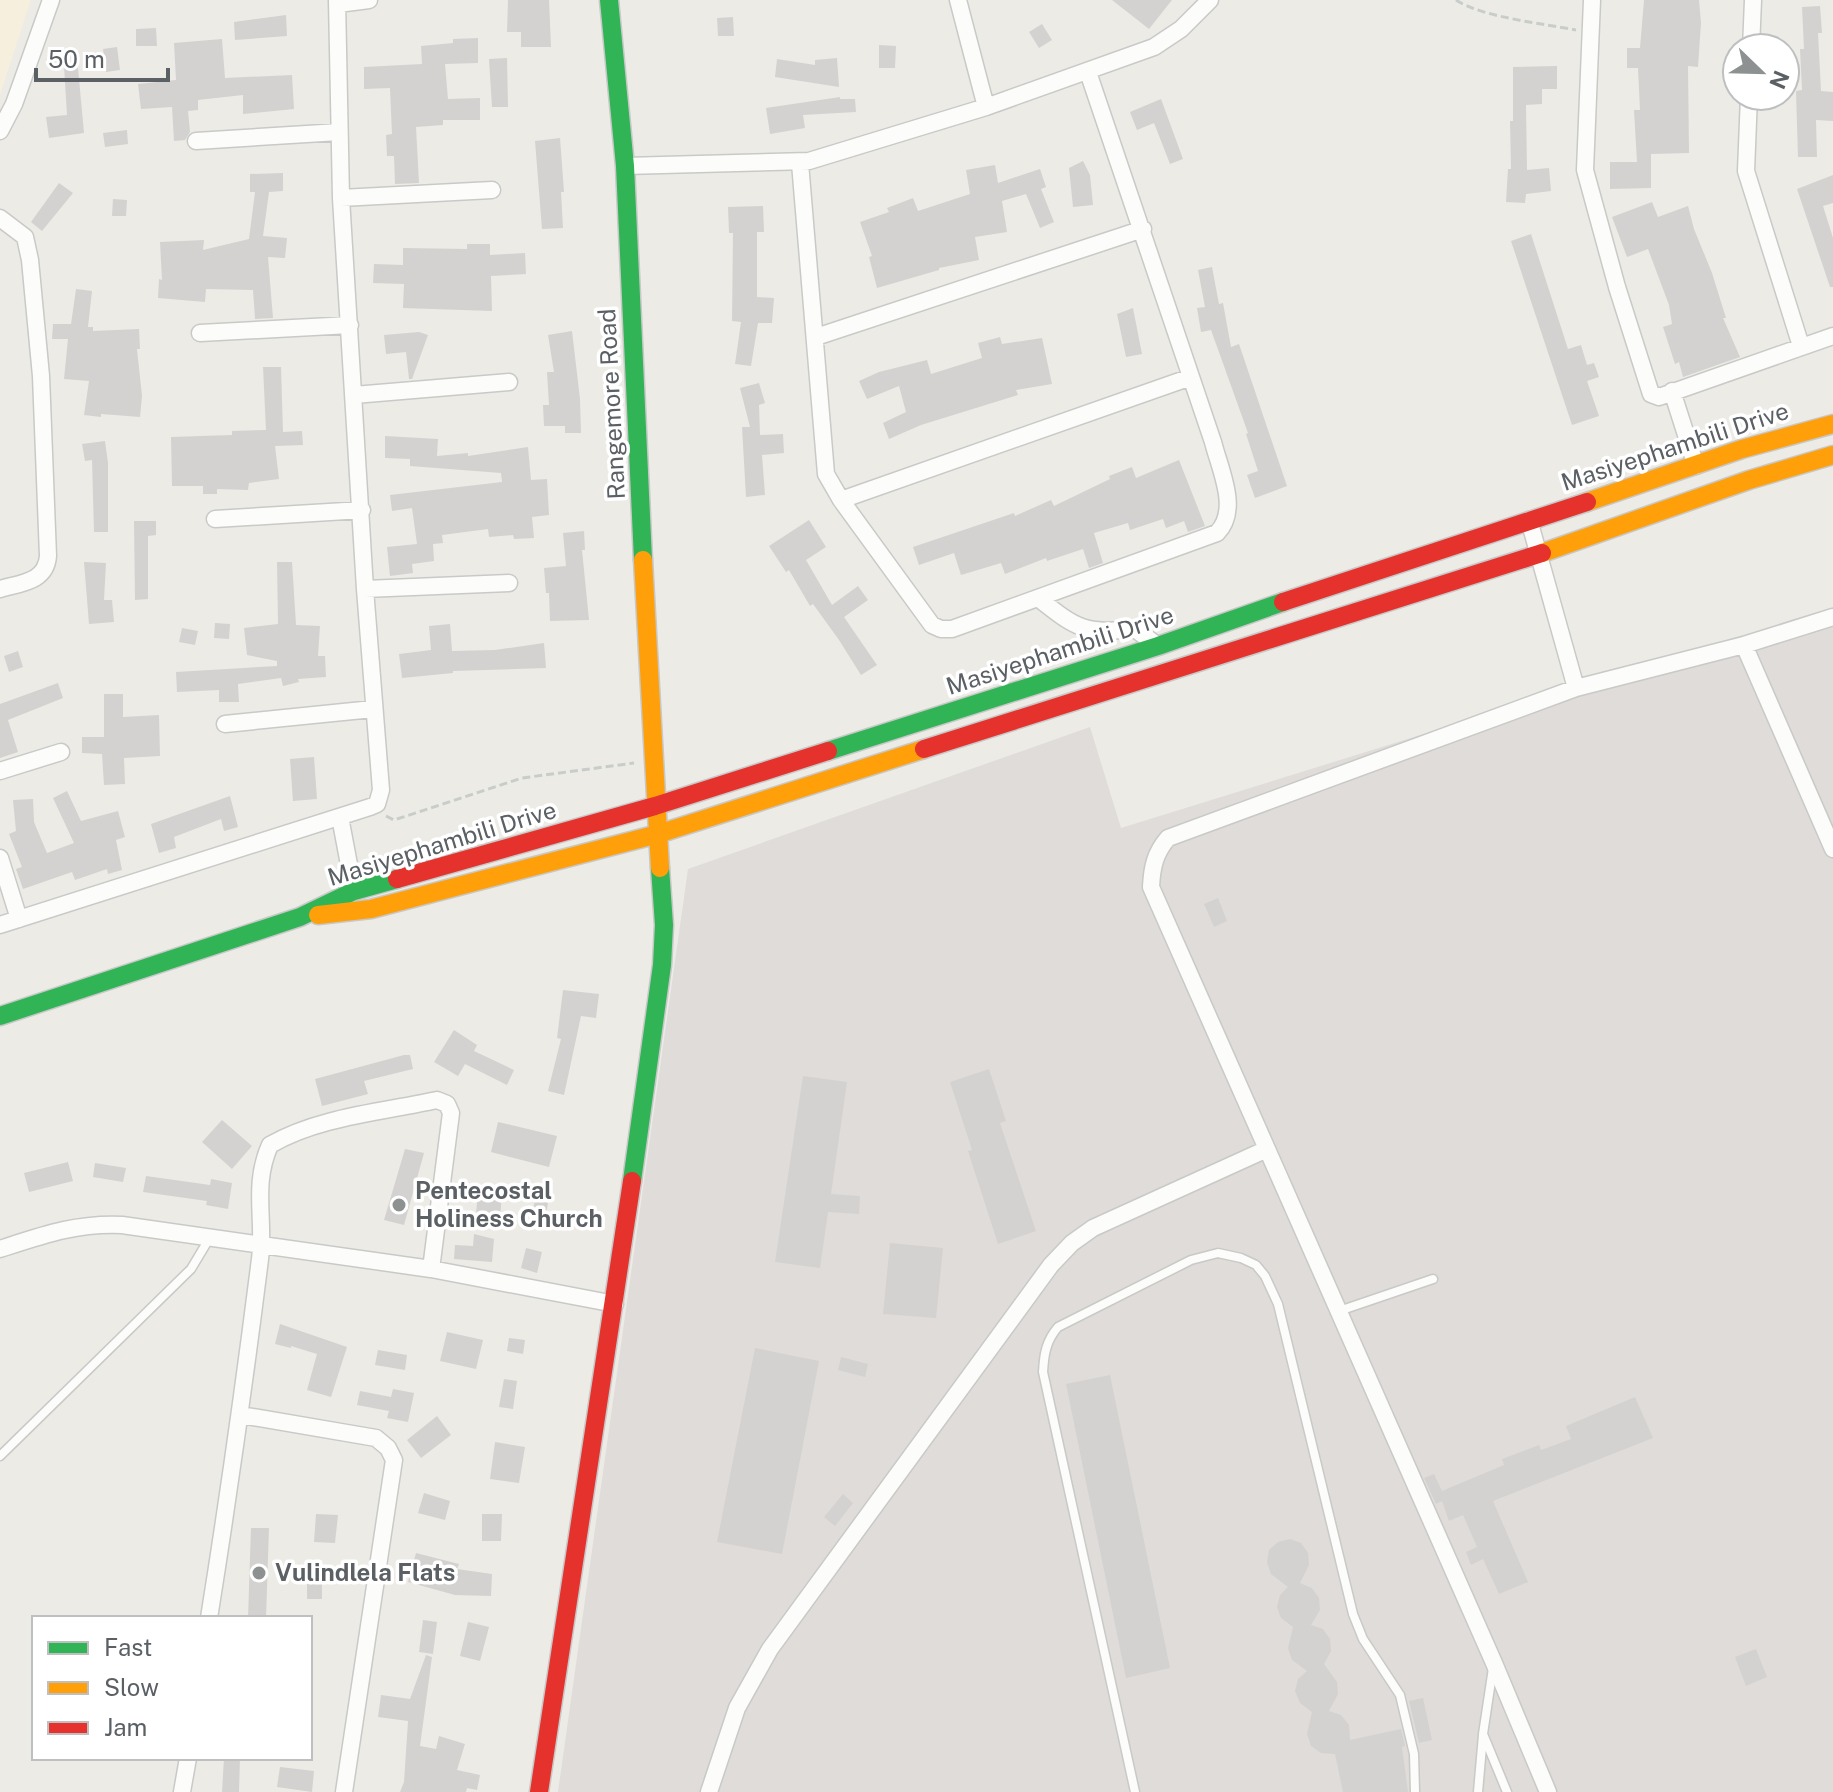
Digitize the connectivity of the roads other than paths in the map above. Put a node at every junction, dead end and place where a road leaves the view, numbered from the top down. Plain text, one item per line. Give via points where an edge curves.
1 (51, 0) edge
2 (369, 0) edge
3 (609, 0) edge
4 (958, 0) edge
5 (1210, 0) edge
6 (1592, 0) edge
7 (1753, 0) edge
8 (337, 2) edge
9 (1752, 32) edge
10 (1088, 72) junction
11 (986, 107) junction
12 (1748, 112) edge
13 (0, 131) edge
14 (339, 132) junction
15 (196, 141) dead end
16 (800, 163) junction
17 (625, 166) junction
18 (492, 190) dead end
19 (341, 198) junction
20 (0, 218) edge
21 (1143, 229) junction
22 (350, 325) junction
23 (200, 333) dead end
24 (1833, 336) edge
25 (816, 337) junction
26 (1801, 346) junction
27 (1191, 377) junction
28 (509, 382) dead end
29 (1672, 391) junction
30 (354, 395) junction
31 (1833, 424) edge
32 (1833, 455) edge
33 (1696, 466) junction
34 (841, 500) junction
35 (362, 510) junction
36 (215, 519) dead end
37 (1529, 520) junction
38 (1539, 554) junction
39 (509, 583) dead end
40 (0, 589) edge
41 (365, 589) junction
42 (1038, 598) junction
43 (1833, 617) edge
44 (1744, 645) junction
45 (1158, 646) junction
46 (1576, 688) junction
47 (373, 709) junction
48 (225, 724) dead end
49 (61, 752) dead end
50 (0, 771) edge
51 (655, 806) junction
52 (340, 817) junction
53 (658, 834) junction
54 (1833, 849) edge
55 (0, 858) edge
56 (354, 891) junction
57 (300, 917) junction
58 (19, 919) junction
59 (0, 925) edge
60 (0, 1016) edge
61 (1267, 1149) junction
62 (210, 1238) junction
63 (261, 1245) junction
64 (0, 1249) edge
65 (431, 1269) junction
66 (1433, 1279) dead end
67 (615, 1304) junction
68 (1339, 1311) junction
69 (241, 1415) junction
70 (0, 1456) edge
71 (209, 1616) edge
72 (1494, 1663) junction
73 (1483, 1734) junction
74 (188, 1760) edge
75 (182, 1792) edge
76 (344, 1792) edge
77 (539, 1792) edge
78 (709, 1792) edge
79 (1135, 1792) edge
80 (1415, 1792) edge
81 (1478, 1792) edge
82 (1507, 1792) edge
83 (1548, 1792) edge

1 - 13 street
2 - 8 street
3 - 17 main road, Rangemore Road
4 - 11 street
5 - 10 street via 1166,41
6 - 29 street via 1586,177 1651,394 1659,397
7 - 9 street
8 - 14 street
10 - 11 street
10 - 21 street
11 - 16 street
12 - 26 street via 1746,171
14 - 15 street
14 - 19 street
16 - 17 street
16 - 25 street
17 - 51 main road, Rangemore Road
18 - 19 street
19 - 22 street
20 - 40 street via 25,237 30,260 48,556 39,577
21 - 25 street
21 - 27 street
22 - 23 street
22 - 30 street
24 - 26 street
25 - 34 street via 823,464
26 - 29 street
27 - 34 street
27 - 42 street via 1228,502 1222,529
28 - 30 street
29 - 33 street
30 - 35 street
31 - 33 main road, Masiyephambili Drive
32 - 38 main road, Masiyephambili Drive
33 - 37 main road, Masiyephambili Drive
34 - 42 street via 936,627 952,629
35 - 36 street
35 - 41 street
37 - 38 street
37 - 45 main road, Masiyephambili Drive
38 - 46 street
38 - 53 main road, Masiyephambili Drive
39 - 41 street
41 - 47 street
42 - 45 street via 1084,629 1135,629
43 - 44 street
44 - 46 street
44 - 54 street
45 - 51 main road, Masiyephambili Drive
46 - 61 street via 1168,838 1159,848 1151,887
47 - 48 street
47 - 52 street via 381,790 377,804
49 - 50 street
51 - 53 main road, Rangemore Road
51 - 56 main road, Masiyephambili Drive
52 - 56 street
52 - 58 street
53 - 57 main road, Masiyephambili Drive via 371,909
53 - 67 main road, Rangemore Road via 662,965
55 - 58 street
56 - 57 main road, Masiyephambili Drive
57 - 60 main road, Masiyephambili Drive
58 - 59 street
61 - 68 street
61 - 78 street via 1093,1228 1051,1265 770,1649 737,1708
62 - 63 street
62 - 64 street via 93,1224
62 - 70 lane via 191,1269
63 - 65 street
63 - 65 street via 261,1171 270,1145 290,1133 437,1100 451,1113
63 - 69 street
65 - 67 street
66 - 68 lane
67 - 77 main road, Rangemore Road
68 - 72 street
69 - 71 street
69 - 76 street via 376,1438 394,1460
72 - 73 lane
72 - 83 street
73 - 81 lane
73 - 82 lane
74 - 75 street
79 - 80 lane via 1043,1372 1044,1353 1058,1327 1191,1260 1218,1253 1256,1265 1278,1304 1353,1614 1400,1695 1414,1754

